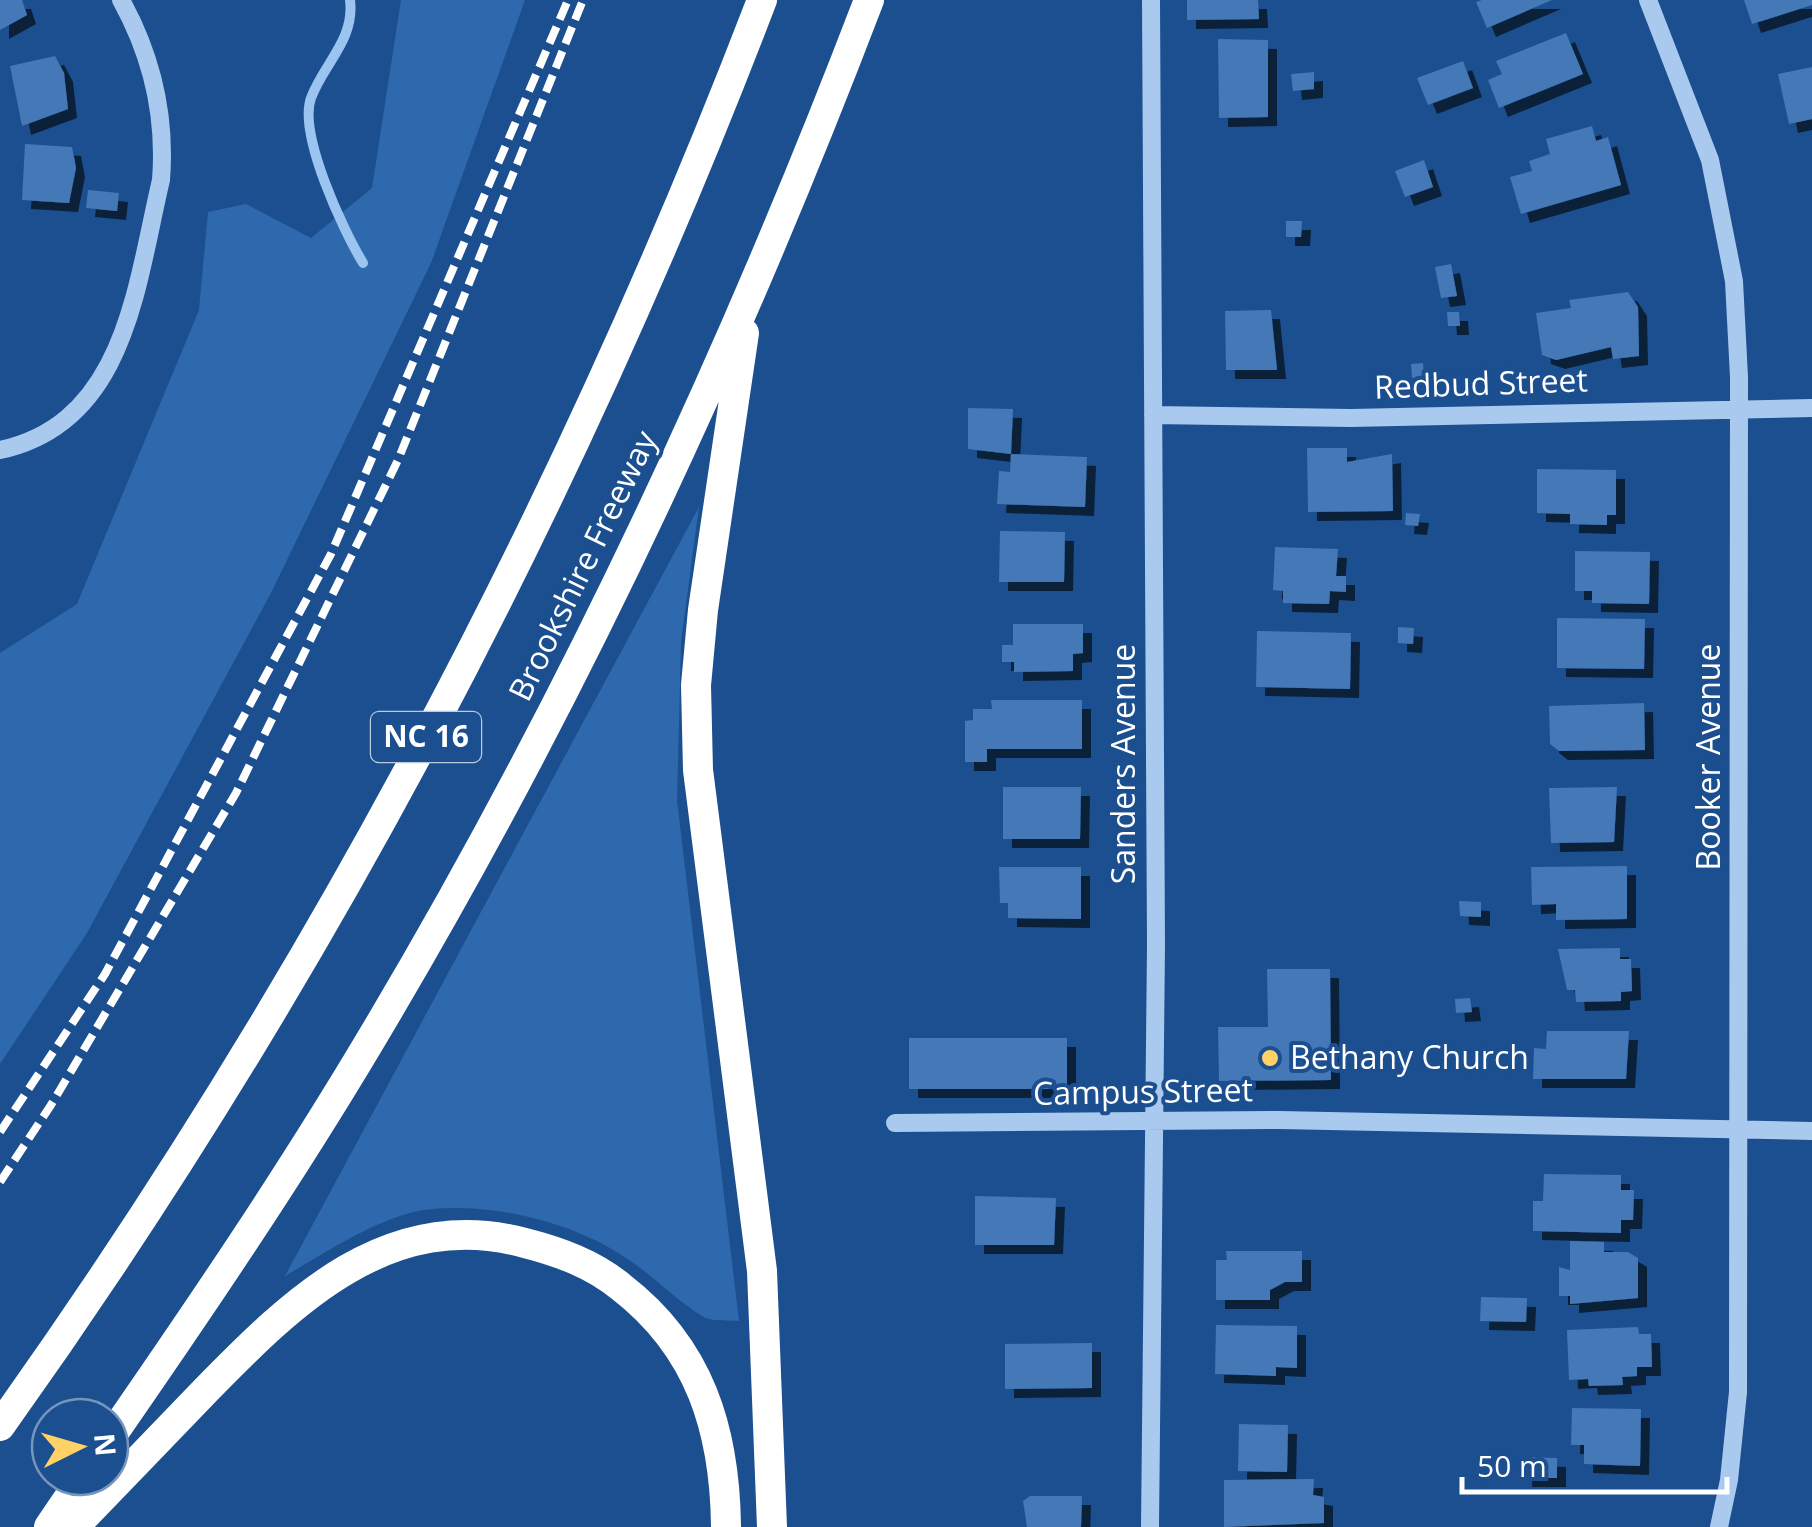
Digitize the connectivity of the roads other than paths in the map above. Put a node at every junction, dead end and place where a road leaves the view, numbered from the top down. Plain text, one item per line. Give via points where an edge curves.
1 (121, 0) edge
2 (762, 0) edge
3 (869, 0) edge
4 (1151, 0) edge
5 (1648, 0) edge
6 (749, 297) junction
7 (1739, 407) junction
8 (1812, 408) edge
9 (1152, 415) junction
10 (0, 450) edge
11 (1154, 1122) junction
12 (895, 1123) dead end
13 (1740, 1128) junction
14 (1812, 1131) edge
15 (130, 1409) edge
16 (0, 1426) edge
17 (70, 1497) edge
18 (49, 1527) edge
19 (74, 1527) edge
20 (726, 1527) edge
21 (772, 1527) edge
22 (1150, 1527) edge
23 (1719, 1527) edge

1 - 10 street via 144,48 163,154 122,342 79,411 45,435
2 - 16 highway, Brookshire Freeway / NC 16 via 655,264 561,470 398,790 166,1181
3 - 6 highway, Brookshire Freeway / NC 16
4 - 9 street, Sanders Avenue
5 - 7 street, Booker Avenue via 1710,160 1728,239
6 - 15 highway, Brookshire Freeway / NC 16 via 592,634 485,838 250,1235
6 - 21 highway via 703,610 697,736 762,1271
7 - 8 street, Redbud Street
7 - 9 street, Redbud Street via 1352,418
7 - 13 street, Booker Avenue
9 - 11 street, Sanders Avenue
11 - 12 street, Campus Street
11 - 13 street, Campus Street
11 - 22 street, Sanders Avenue
13 - 14 street, Campus Street
13 - 23 street, Booker Avenue via 1738,1392
17 - 18 highway
19 - 20 highway via 260,1336 328,1278 398,1243 456,1234 510,1238 560,1252 606,1275 666,1326 695,1370 715,1420

